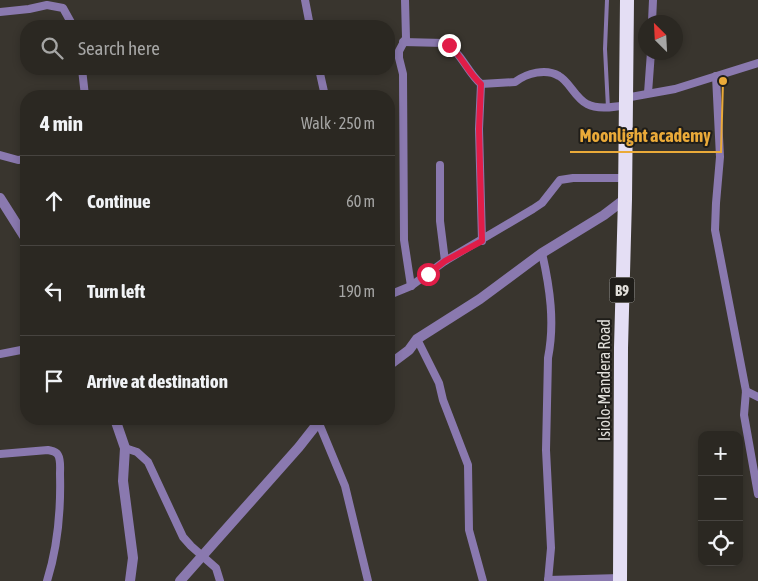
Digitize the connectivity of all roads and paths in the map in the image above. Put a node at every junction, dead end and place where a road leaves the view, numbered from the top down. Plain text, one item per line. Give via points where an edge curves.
1 (305, 0) edge
2 (405, 0) edge
3 (607, 0) edge
4 (627, 0) edge
5 (653, 0) edge
6 (0, 12) edge
7 (652, 15) edge
8 (70, 20) edge
9 (309, 20) edge
10 (403, 42) junction
11 (650, 60) edge
12 (758, 63) edge
13 (83, 75) edge
14 (320, 75) edge
15 (716, 76) junction
16 (481, 84) junction
17 (84, 90) edge
18 (324, 90) edge
19 (648, 93) junction
20 (626, 102) junction
21 (608, 108) junction
22 (0, 156) edge
23 (20, 160) edge
24 (440, 165) dead end
25 (625, 178) junction
26 (0, 198) edge
27 (625, 199) junction
28 (20, 229) edge
29 (482, 241) junction
30 (542, 253) junction
31 (445, 261) junction
32 (411, 286) junction
33 (395, 293) edge
34 (417, 339) junction
35 (20, 350) edge
36 (0, 354) edge
37 (395, 360) edge
38 (746, 392) junction
39 (758, 397) edge
40 (117, 425) edge
41 (315, 425) edge
42 (321, 425) edge
43 (125, 448) junction
44 (0, 454) edge
45 (758, 494) edge
46 (202, 557) junction
47 (620, 579) edge
48 (548, 580) edge
49 (47, 581) edge
50 (130, 581) edge
51 (180, 581) edge
52 (220, 581) edge
53 (368, 581) edge
54 (484, 581) edge

1 - 9 street
2 - 10 street via 406,38
3 - 21 lane
4 - 20 highway, Isiolo-Mandera Road / B9
5 - 7 street
6 - 8 street via 47,5 64,8
10 - 16 street via 449,45
10 - 32 street via 399,58 403,74 404,240
11 - 19 street
12 - 15 street
13 - 17 street
14 - 18 street
15 - 19 street
15 - 38 street via 720,157 715,230
16 - 21 street via 515,82 540,71 560,76 587,104
16 - 29 street
19 - 20 street
20 - 21 street
20 - 25 highway, Isiolo-Mandera Road / B9
22 - 23 street
24 - 31 street via 440,221
25 - 27 highway, Isiolo-Mandera Road / B9
25 - 29 street via 560,180 542,203
26 - 28 street
27 - 30 street
27 - 47 highway, Isiolo-Mandera Road / B9
29 - 31 street
30 - 34 street via 480,299
30 - 48 street via 552,298 546,450 551,548
31 - 32 street
32 - 33 street
34 - 37 street
34 - 54 street via 439,384 468,465 469,530
35 - 36 street
38 - 39 street
38 - 45 street via 744,415
40 - 43 street
41 - 46 street
42 - 53 street via 345,486
43 - 46 street via 137,452 148,462 183,537
43 - 50 street via 123,481 133,558
44 - 49 street via 48,450 58,454 60,459 59,533
46 - 51 street
46 - 52 street via 216,568
47 - 48 street

